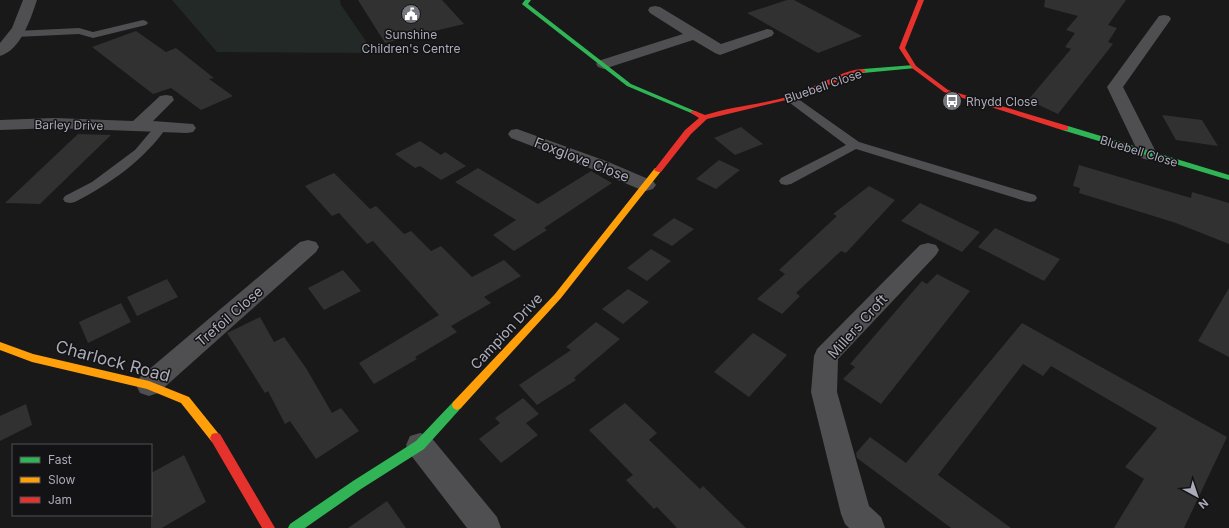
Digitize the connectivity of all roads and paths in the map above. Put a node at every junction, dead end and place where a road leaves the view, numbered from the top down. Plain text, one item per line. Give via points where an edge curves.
1 (30, 0) edge
2 (921, 0) edge
3 (527, 2) edge
4 (655, 10) dead end
5 (1164, 19) dead end
6 (143, 24) dead end
7 (768, 33) dead end
8 (16, 34) junction
9 (695, 34) junction
10 (0, 51) edge
11 (604, 64) junction
12 (914, 67) junction
13 (790, 98) junction
14 (166, 100) dead end
15 (704, 118) junction
16 (0, 125) edge
17 (138, 126) junction
18 (161, 127) junction
19 (187, 128) dead end
20 (517, 134) dead end
21 (855, 145) junction
22 (1148, 154) junction
23 (1229, 178) edge
24 (786, 181) dead end
25 (646, 185) junction
26 (1030, 198) dead end
27 (70, 199) dead end
28 (308, 248) dead end
29 (928, 250) dead end
30 (0, 346) edge
31 (149, 385) junction
32 (420, 445) junction
33 (269, 528) edge
34 (294, 528) edge
35 (486, 528) edge
36 (870, 528) edge

1 - 8 street
2 - 12 street via 902,48
3 - 11 street
4 - 9 street
5 - 22 street via 1114,87
6 - 8 lane via 93,35 79,31
7 - 9 street via 720,50
8 - 10 street
9 - 11 street
11 - 15 street via 629,85
12 - 13 street, Bluebell Close via 857,72
12 - 22 street, Bluebell Close via 946,91
13 - 15 street, Bluebell Close via 723,111
13 - 21 lane
14 - 17 street
15 - 25 street, Campion Drive via 688,132
16 - 17 street, Barley Drive via 54,123
17 - 18 street, Barley Drive
18 - 19 street, Barley Drive
18 - 27 lane via 139,153 97,185
20 - 25 street, Foxglove Close
21 - 24 lane
21 - 26 lane
22 - 23 street, Bluebell Close
25 - 32 street, Campion Drive via 558,296
28 - 31 street, Trefoil Close
29 - 36 street, Millers Croft via 826,356 824,392 856,514
30 - 31 street, Charlock Road via 32,358
31 - 33 street, Charlock Road via 185,400 214,434
32 - 34 street, Campion Drive
32 - 35 street

